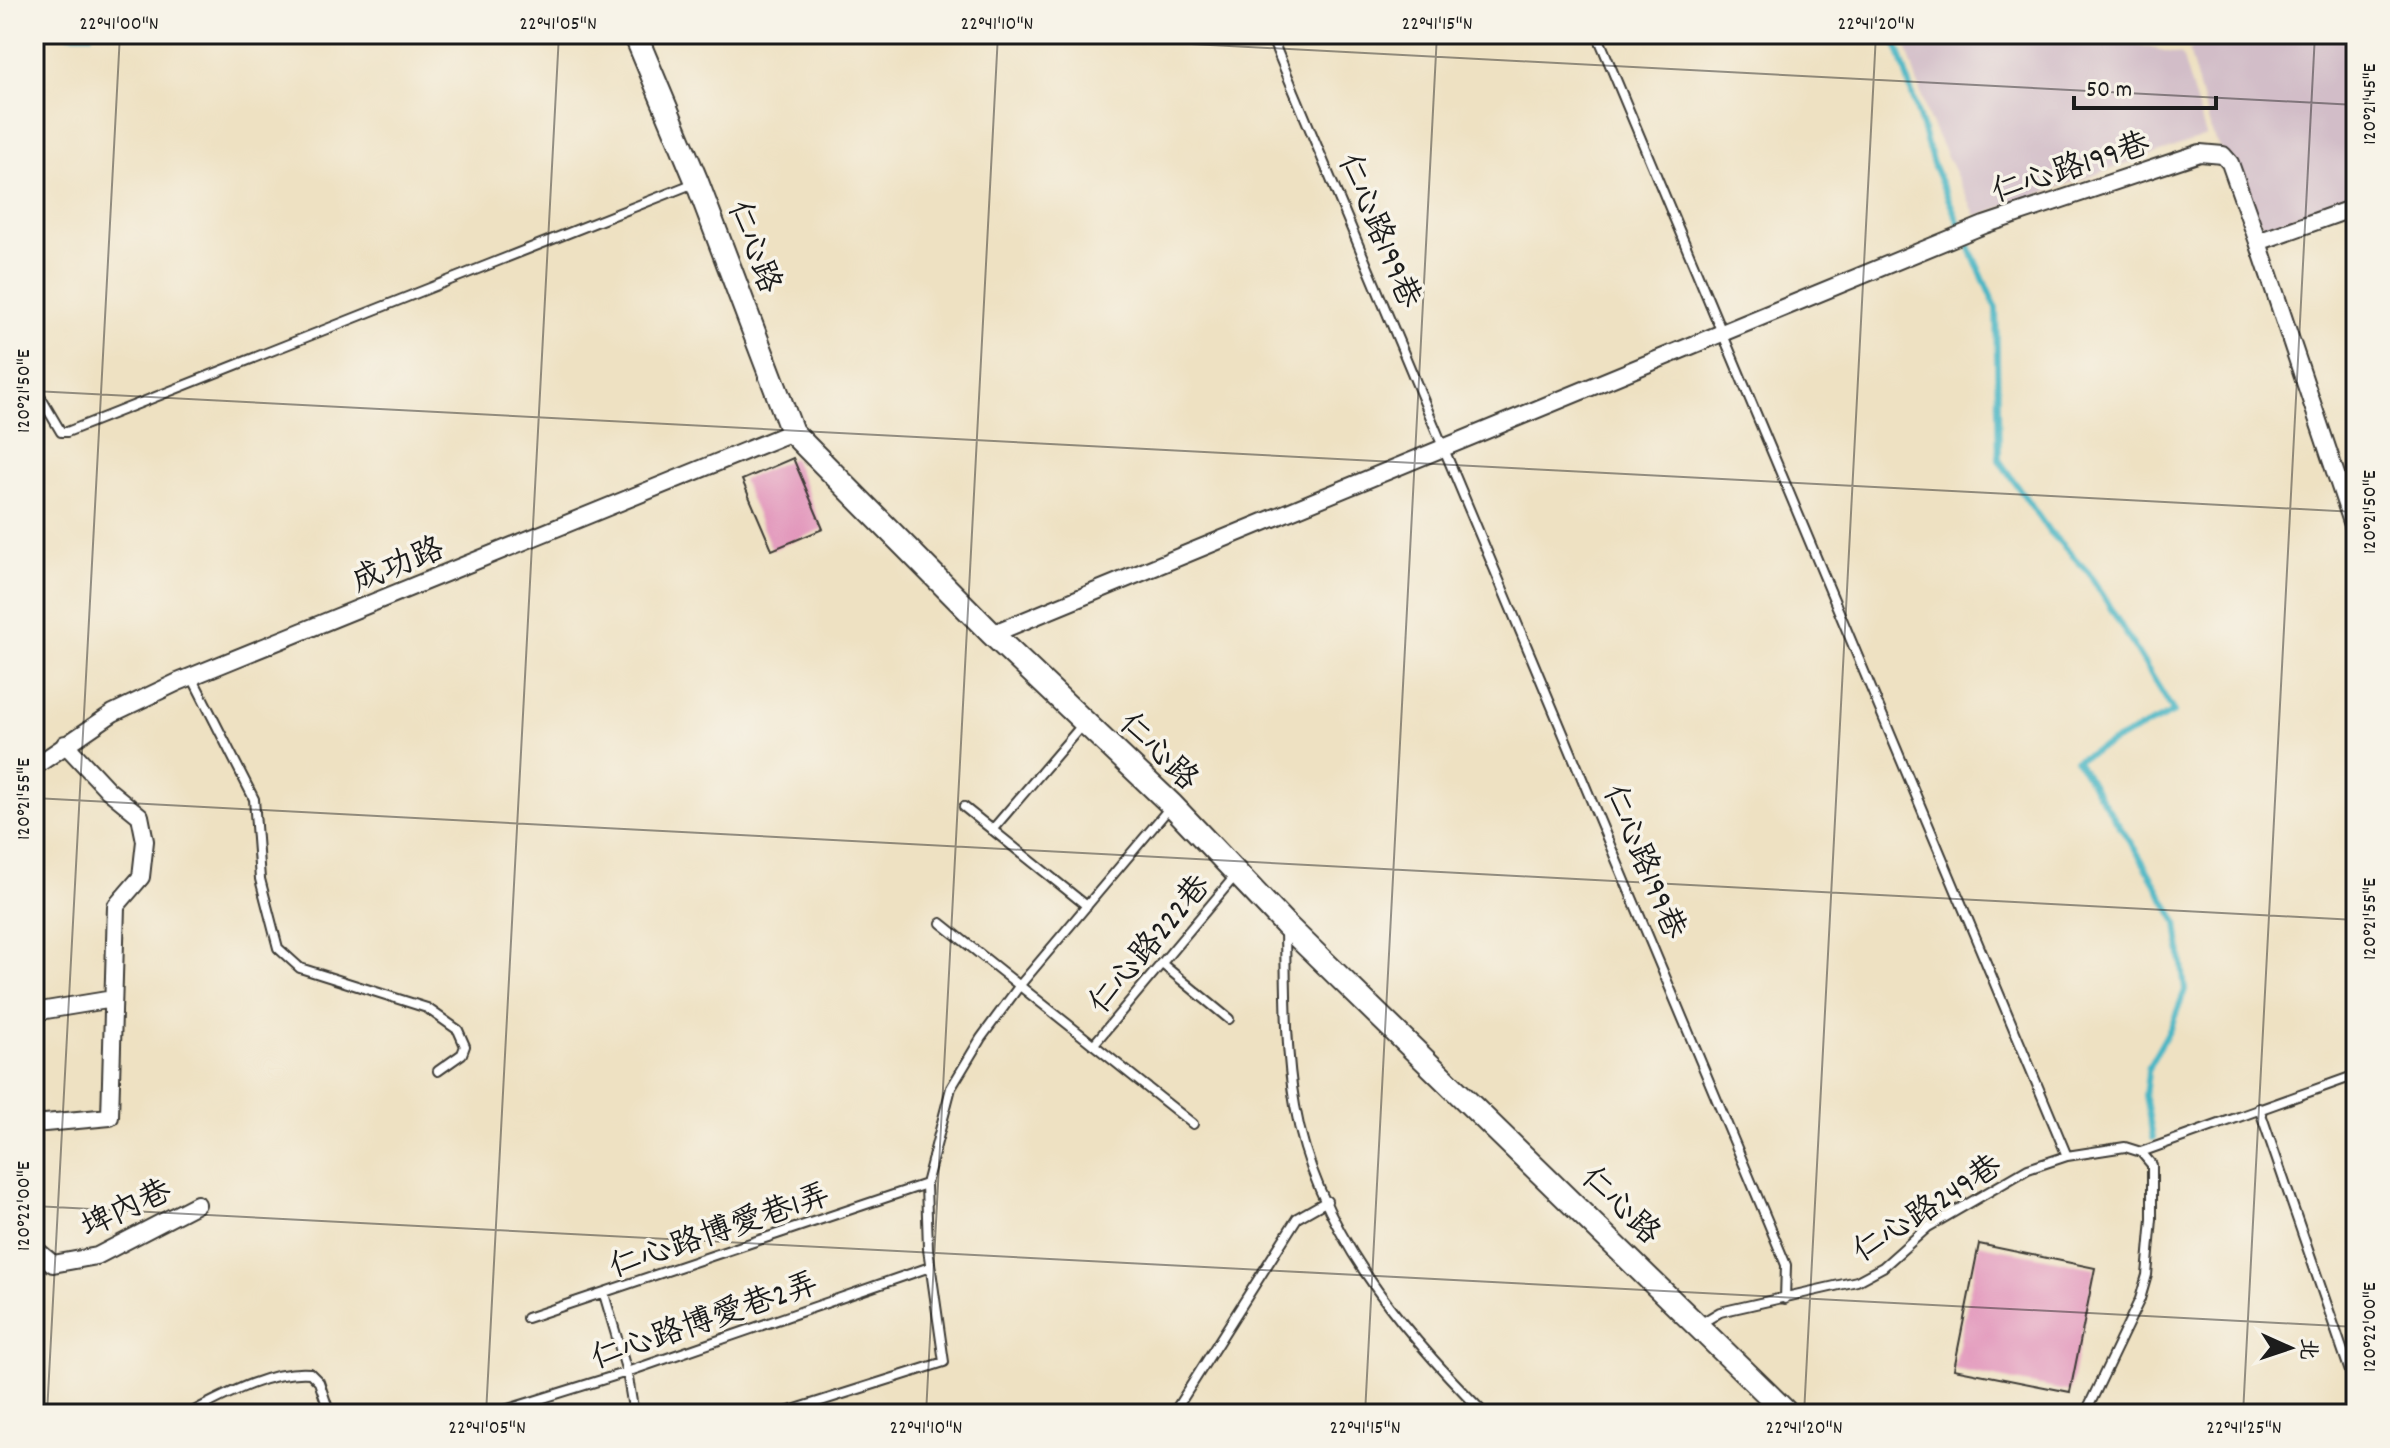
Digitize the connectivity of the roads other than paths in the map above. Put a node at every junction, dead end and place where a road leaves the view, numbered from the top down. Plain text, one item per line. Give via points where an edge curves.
1 (635, 34) edge
2 (1270, 34) edge
3 (1597, 34) edge
4 (697, 182) junction
5 (2356, 207) edge
6 (2258, 242) junction
7 (1720, 331) junction
8 (34, 395) edge
9 (792, 432) junction
10 (1441, 447) junction
11 (2356, 534) edge
12 (992, 634) junction
13 (192, 677) junction
14 (1085, 722) junction
15 (65, 744) junction
16 (34, 767) edge
17 (1172, 805) junction
18 (964, 807) dead end
19 (992, 830) junction
20 (1238, 873) junction
21 (1087, 906) junction
22 (941, 923) dead end
23 (1285, 924) junction
24 (1161, 963) junction
25 (1020, 985) junction
26 (113, 999) junction
27 (34, 1012) edge
28 (1229, 1019) dead end
29 (1094, 1044) junction
30 (438, 1071) dead end
31 (2356, 1075) edge
32 (2259, 1108) junction
33 (34, 1124) edge
34 (1193, 1124) dead end
35 (2141, 1152) junction
36 (2067, 1156) junction
37 (926, 1184) junction
38 (1327, 1201) junction
39 (197, 1204) dead end
40 (34, 1248) edge
41 (930, 1267) junction
42 (604, 1294) junction
43 (1785, 1299) junction
44 (527, 1318) dead end
45 (1699, 1324) junction
46 (627, 1372) junction
47 (2356, 1389) edge
48 (188, 1414) edge
49 (330, 1414) edge
50 (492, 1414) edge
51 (634, 1414) edge
52 (780, 1414) edge
53 (1173, 1414) edge
54 (1485, 1414) edge
55 (1788, 1414) edge
56 (2085, 1414) edge

1 - 4 street, 仁心路
2 - 10 lane, 仁心路199巷
3 - 7 lane
4 - 8 lane via 67,432 61,432
4 - 9 street, 仁心路
5 - 6 street
6 - 7 street, 仁心路199巷 via 2230,163 2214,152 2200,153 1977,228
6 - 11 street
7 - 10 street
7 - 36 lane
9 - 12 street, 仁心路
9 - 13 street, 成功路
10 - 12 street
10 - 43 lane, 仁心路199巷 via 1786,1265
12 - 14 street, 仁心路
13 - 15 street, 成功路 via 113,713
13 - 30 lane via 254,799 260,879 278,948 300,968 427,1008 447,1020 465,1046
14 - 17 street, 仁心路
14 - 19 lane
15 - 16 street, 成功路
15 - 26 street via 140,816 145,841 141,877 116,906
17 - 20 street, 仁心路
17 - 21 lane
18 - 19 lane
19 - 21 lane
20 - 23 street, 仁心路
20 - 24 lane, 仁心路222巷
21 - 25 lane
22 - 25 lane, 仁心路222巷
23 - 38 lane via 1295,1108
23 - 45 street, 仁心路
24 - 28 lane
24 - 29 lane, 仁心路222巷
25 - 29 lane, 仁心路222巷
25 - 37 lane via 951,1088
26 - 27 street
26 - 33 street via 110,1117
29 - 34 lane, 仁心路222巷
31 - 32 lane
32 - 35 lane
32 - 47 lane
35 - 36 lane, 仁心路249巷 via 2125,1147
35 - 56 lane via 2152,1165 2153,1183 2147,1275
36 - 43 lane, 仁心路249巷 via 1988,1190 1857,1281
37 - 41 lane
37 - 42 lane, 仁心路博愛巷1弄
38 - 53 lane via 1297,1218
38 - 54 lane via 1349,1253 1443,1372
39 - 40 street, 埤內巷 via 97,1256 53,1264
41 - 46 lane, 仁心路博愛巷2弄
41 - 52 lane via 944,1362
42 - 44 lane, 仁心路博愛巷1弄
42 - 46 lane
43 - 45 lane, 仁心路249巷 via 1720,1312
45 - 55 street, 仁心路
46 - 50 lane, 仁心路博愛巷2弄
46 - 51 lane
48 - 49 lane via 226,1394 294,1372 310,1373 319,1382

